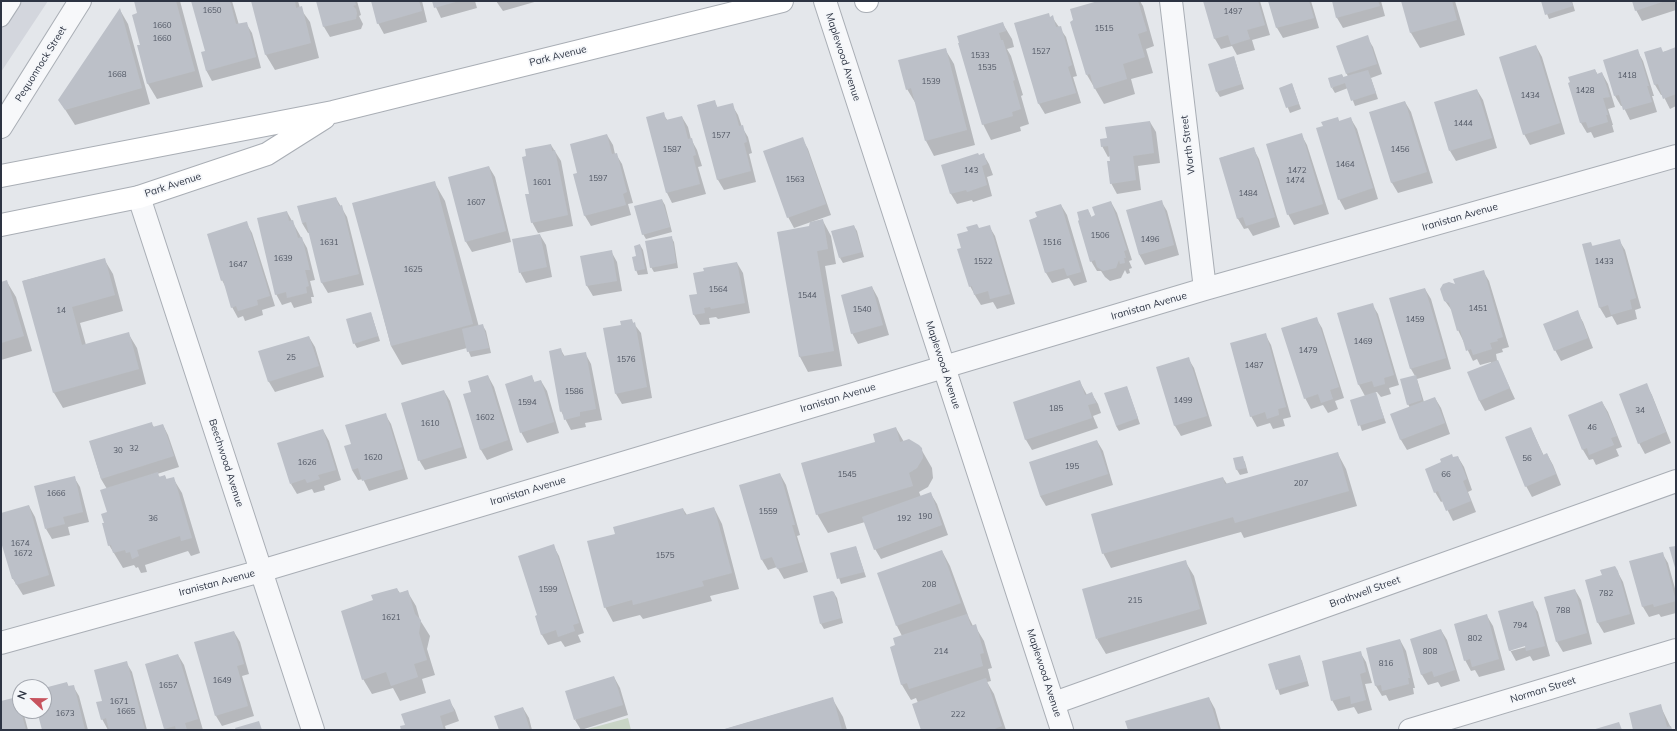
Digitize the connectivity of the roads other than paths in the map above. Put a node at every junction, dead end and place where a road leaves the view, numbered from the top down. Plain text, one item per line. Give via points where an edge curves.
1 (12, 1) edge
2 (80, 1) edge
3 (782, 1) edge
4 (825, 1) edge
5 (1171, 1) edge
6 (1, 18) edge
7 (333, 112) junction
8 (1, 127) edge
9 (1676, 156) edge
10 (1, 176) edge
11 (138, 197) junction
12 (1, 225) edge
13 (1206, 289) junction
14 (944, 366) junction
15 (1676, 481) edge
16 (261, 571) junction
17 (1, 643) edge
18 (1676, 650) edge
19 (1054, 703) junction
20 (313, 730) edge
21 (1062, 730) edge
22 (1410, 730) edge

1 - 6 lane
2 - 8 street, Pequonnock Street
3 - 7 main road, Park Avenue
4 - 14 street, Maplewood Avenue
5 - 13 street, Worth Street
7 - 10 main road, Park Avenue
7 - 11 main road, Park Avenue via 267,154
9 - 13 street, Iranistan Avenue
11 - 12 main road, Park Avenue
11 - 16 street, Beechwood Avenue
13 - 14 street, Iranistan Avenue
14 - 16 street, Iranistan Avenue
14 - 19 street, Maplewood Avenue
15 - 19 street, Brothwell Street
16 - 17 street, Iranistan Avenue
16 - 20 street, Beechwood Avenue
18 - 22 street, Norman Street
19 - 21 street, Maplewood Avenue

